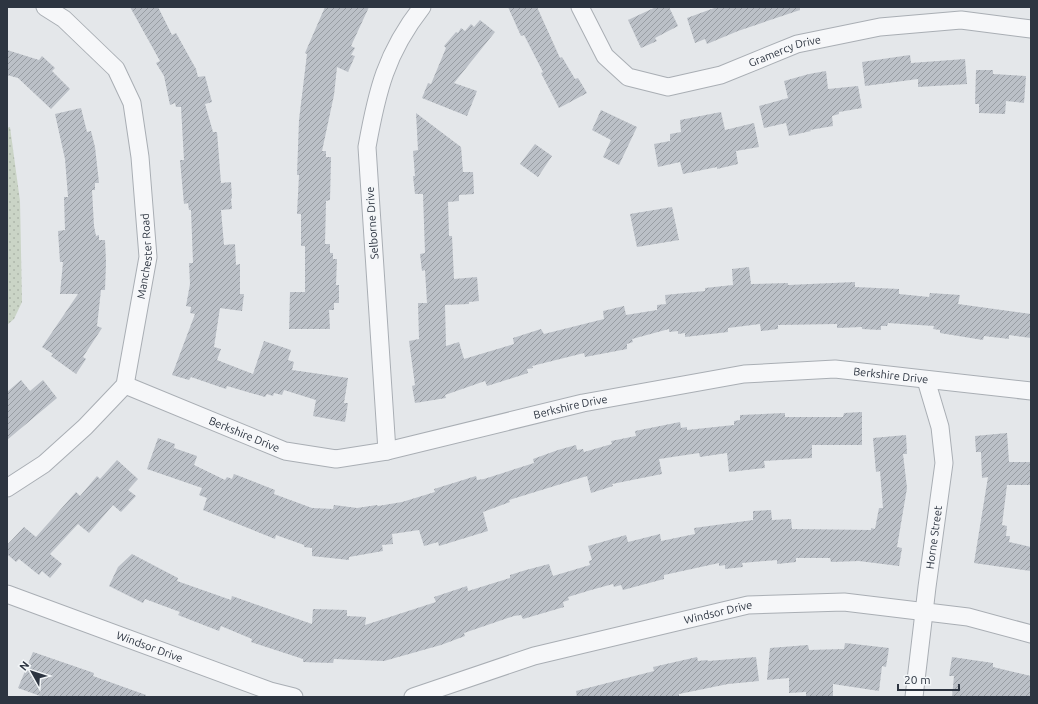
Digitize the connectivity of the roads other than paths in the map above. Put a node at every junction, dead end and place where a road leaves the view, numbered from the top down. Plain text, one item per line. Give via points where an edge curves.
1 (45, 7) edge
2 (422, 7) edge
3 (580, 7) edge
4 (1031, 29) edge
5 (926, 380) junction
6 (125, 385) junction
7 (1031, 391) edge
8 (387, 451) junction
9 (7, 488) edge
10 (7, 594) edge
11 (925, 611) junction
12 (1031, 634) edge
13 (294, 697) edge
14 (413, 697) edge
15 (914, 697) edge

1 - 6 street, Manchester Road via 64,19 116,69 132,103 140,156 148,257
2 - 8 street, Selborne Drive via 410,22 389,59 375,101 367,147
3 - 4 street, Gramercy Drive via 605,56 628,77 668,87 721,75 796,44 880,27 961,20
5 - 7 street, Berkshire Drive
5 - 8 street, Berkshire Drive via 835,369 744,374 583,403
5 - 11 street, Horne Street via 940,427 944,463
6 - 8 street, Berkshire Drive via 285,451 336,459
6 - 9 street via 85,427 44,464
10 - 13 street, Windsor Drive via 263,688
11 - 12 street, Windsor Drive via 968,617
11 - 14 street, Windsor Drive via 844,602 748,605 534,656
11 - 15 street, Horne Street

